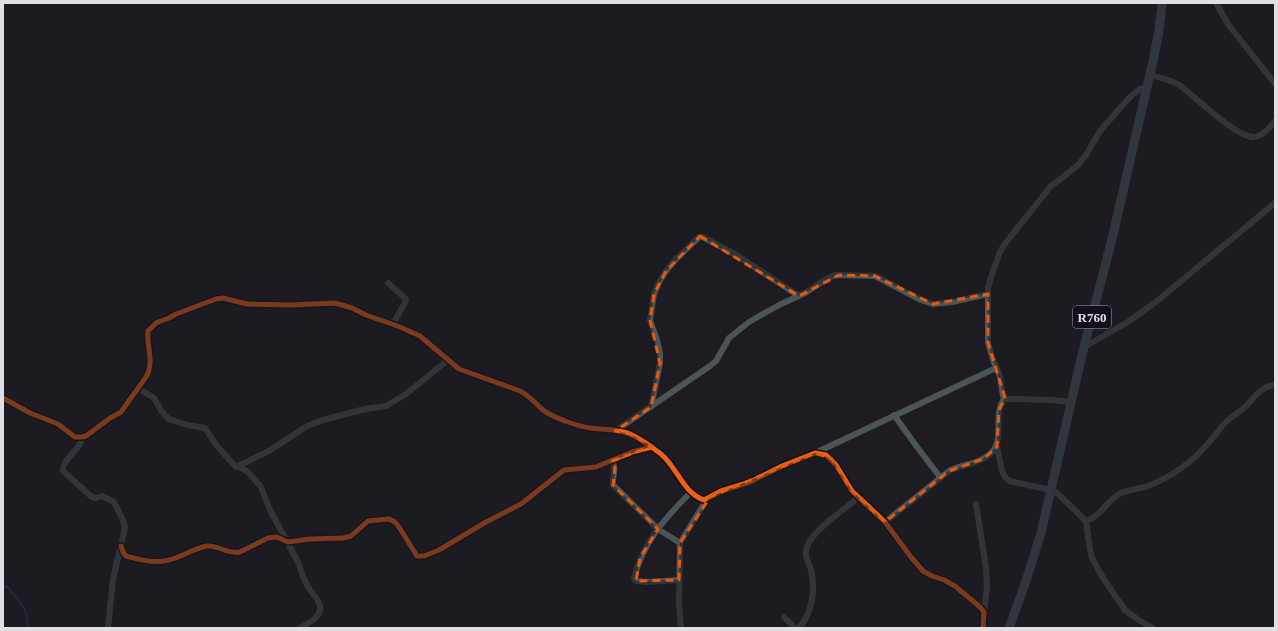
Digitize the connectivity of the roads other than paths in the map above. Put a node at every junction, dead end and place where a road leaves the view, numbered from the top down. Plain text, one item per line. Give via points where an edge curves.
1 (1162, 3) edge
2 (1216, 3) edge
3 (1150, 75) junction
4 (1275, 84) edge
5 (1146, 87) junction
6 (1275, 121) edge
7 (1275, 203) edge
8 (388, 283) dead end
9 (988, 294) junction
10 (799, 296) junction
11 (393, 324) junction
12 (1084, 347) junction
13 (448, 360) junction
14 (996, 368) junction
15 (1275, 385) edge
16 (138, 388) junction
17 (3, 398) edge
18 (1005, 398) junction
19 (1071, 402) junction
20 (651, 407) junction
21 (894, 415) junction
22 (615, 431) junction
23 (82, 437) junction
24 (652, 447) junction
25 (997, 447) junction
26 (815, 453) junction
27 (612, 460) junction
28 (238, 466) junction
29 (940, 477) junction
30 (1051, 490) junction
31 (691, 492) junction
32 (858, 498) junction
33 (707, 499) junction
34 (976, 504) dead end
35 (1086, 521) junction
36 (885, 522) junction
37 (658, 529) junction
38 (288, 542) junction
39 (680, 544) junction
40 (121, 546) junction
41 (126, 556) junction
42 (117, 562) junction
43 (679, 580) junction
44 (984, 612) junction
45 (784, 617) dead end
46 (108, 628) edge
47 (300, 628) edge
48 (681, 628) edge
49 (795, 628) edge
50 (799, 628) edge
51 (983, 628) edge
52 (1008, 628) edge
53 (1153, 628) edge

1 - 3 main road, R760
2 - 4 street via 1228,24
3 - 5 main road, R760
3 - 6 street via 1179,85 1204,107 1251,137 1260,135
5 - 9 street via 1135,92 1127,100 1100,131 1082,159 1050,186 1004,245 996,261
5 - 12 main road, R760 via 1112,239
7 - 12 street via 1165,295 1128,322
8 - 11 street via 406,298
9 - 10 street via 933,304 875,276 839,275 831,276
9 - 14 street via 988,342
10 - 20 street via 749,322 729,338 716,361
10 - 20 street via 738,256 699,237 666,271 654,294 650,320 657,340 660,363
11 - 13 street via 420,336
11 - 16 street via 335,303 247,304 223,298 216,299 185,309 156,323 148,330 149,372
12 - 19 main road, R760
13 - 22 street via 459,369 528,395 544,411 560,419 590,428
13 - 28 street via 406,394 386,406 353,412 307,426 269,451
14 - 18 street
14 - 21 street
15 - 35 street via 1267,386 1258,392 1200,453 1174,473 1147,486 1121,493 1098,515
16 - 23 street via 121,412
16 - 28 street via 154,398 169,419 206,428 217,446 234,466
17 - 23 street via 30,413 51,420 76,437
18 - 19 street
18 - 25 street via 999,410
19 - 30 main road, R760
20 - 22 street
21 - 26 street
21 - 29 street
22 - 24 street via 630,434
23 - 40 street via 79,446 64,465 63,471 92,497 102,496 114,502 125,528
24 - 27 street
24 - 31 street via 666,459
25 - 29 street via 989,456 953,468
25 - 30 street via 1002,471 1009,481
26 - 32 street via 832,459
26 - 33 street
27 - 37 street via 615,468 613,485
27 - 38 street via 590,468 564,470 521,504 424,556 417,556 399,527 389,519 368,521 351,536 343,538
28 - 38 street via 248,472 261,488
29 - 36 street
30 - 35 street via 1060,495
30 - 52 main road, R760 via 1041,533
31 - 33 street via 701,499
31 - 37 street via 665,518
32 - 36 street
32 - 50 street via 826,524 809,542 806,559 812,573 812,600 806,619
33 - 39 street
34 - 44 street via 986,568
35 - 53 street via 1092,558 1103,578 1125,610
36 - 44 street via 923,571 955,586
37 - 39 street
37 - 43 street via 640,558 634,580
38 - 41 street via 278,537 268,538 235,553 207,546 171,560 151,562
38 - 47 street via 320,606 318,615
39 - 43 street
40 - 41 street
40 - 42 street
41 - 42 street via 124,560
42 - 46 street
43 - 48 street
44 - 51 street
45 - 49 street

